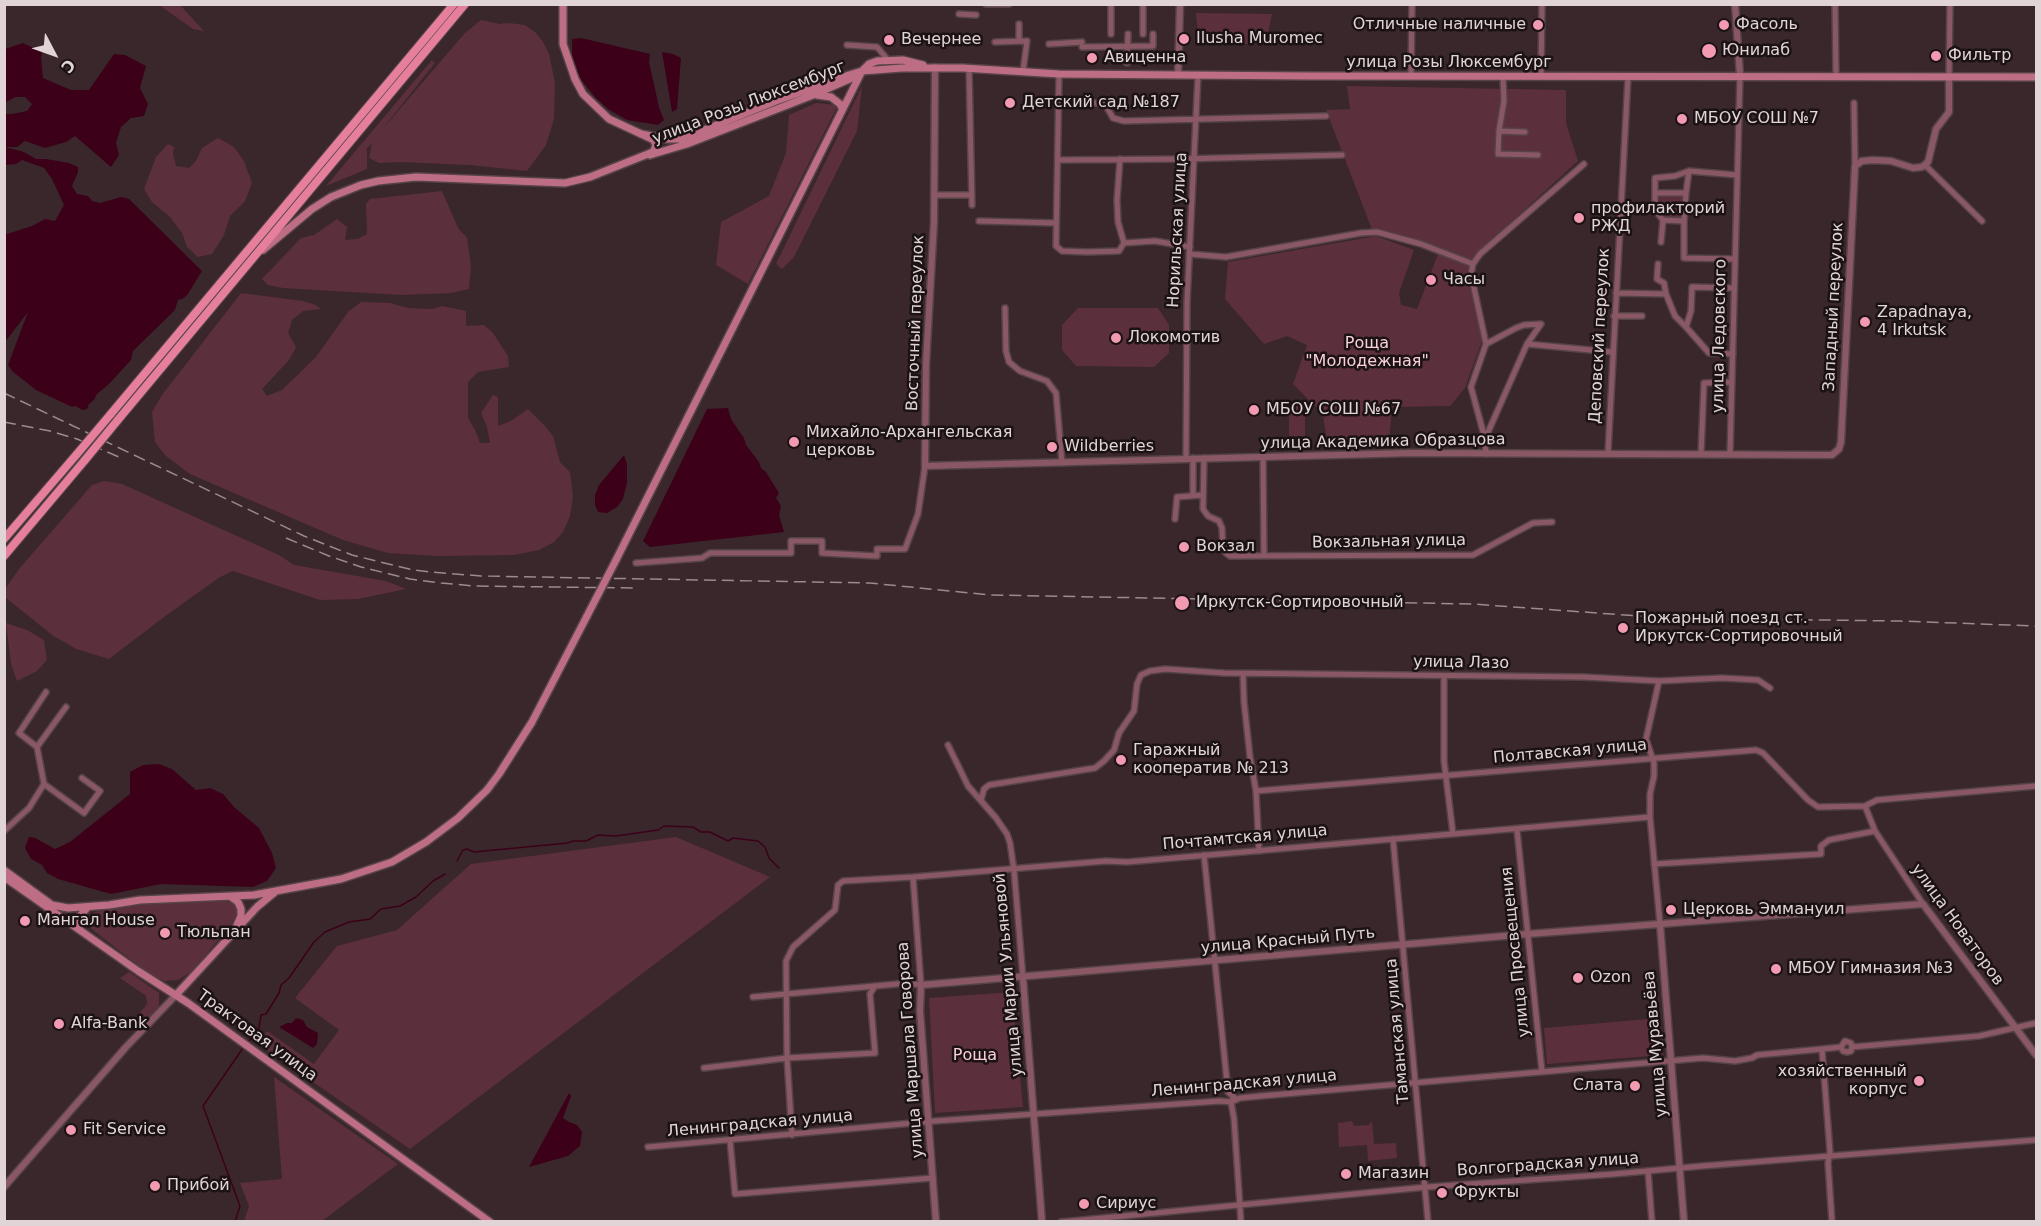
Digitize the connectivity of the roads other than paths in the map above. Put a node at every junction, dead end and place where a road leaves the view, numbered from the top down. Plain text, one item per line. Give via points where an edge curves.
1 (454, 4) edge
2 (465, 4) edge
3 (562, 4) edge
4 (986, 4) edge
5 (1009, 4) edge
6 (1111, 4) edge
7 (1143, 4) edge
8 (1180, 4) edge
9 (1412, 4) edge
10 (1542, 4) edge
11 (1735, 4) edge
12 (1835, 4) edge
13 (1950, 4) edge
14 (959, 14) dead end
15 (976, 15) dead end
16 (1019, 24) dead end
17 (1153, 33) dead end
18 (1111, 34) dead end
19 (1128, 34) dead end
20 (1143, 34) dead end
21 (1019, 41) junction
22 (995, 42) dead end
23 (1049, 44) dead end
24 (847, 45) dead end
25 (1128, 46) junction
26 (888, 60) junction
27 (1127, 63) dead end
28 (935, 67) junction
29 (969, 68) junction
30 (862, 71) junction
31 (1023, 71) junction
32 (1059, 74) junction
33 (1178, 75) junction
34 (1198, 75) junction
35 (1740, 75) junction
36 (1411, 76) junction
37 (1541, 76) junction
38 (1836, 76) junction
39 (1949, 76) junction
40 (2037, 76) edge
41 (1503, 77) junction
42 (1628, 77) junction
43 (813, 95) junction
44 (1085, 102) dead end
45 (1854, 103) dead end
46 (778, 104) junction
47 (842, 108) junction
48 (1326, 116) dead end
49 (1197, 119) junction
50 (1499, 131) junction
51 (1525, 132) dead end
52 (640, 134) junction
53 (705, 134) junction
54 (1538, 155) dead end
55 (1342, 156) dead end
56 (644, 157) junction
57 (1120, 159) junction
58 (1195, 159) junction
59 (1058, 160) junction
60 (1584, 164) dead end
61 (1925, 165) junction
62 (1855, 166) junction
63 (1689, 171) junction
64 (1737, 175) junction
65 (1655, 193) junction
66 (1686, 193) junction
67 (934, 195) junction
68 (971, 195) junction
69 (972, 205) dead end
70 (1664, 220) junction
71 (979, 221) dead end
72 (1684, 221) junction
73 (1982, 221) dead end
74 (1056, 223) junction
75 (1662, 242) dead end
76 (1124, 243) junction
77 (1190, 247) junction
78 (1189, 254) junction
79 (1735, 259) junction
80 (1473, 264) junction
81 (1658, 264) dead end
82 (244, 267) junction
83 (1734, 288) junction
84 (1616, 293) junction
85 (1666, 294) junction
86 (1005, 308) dead end
87 (1614, 316) junction
88 (1642, 316) dead end
89 (1686, 327) junction
90 (1486, 344) junction
91 (1527, 344) junction
92 (1612, 352) junction
93 (1733, 354) junction
94 (1732, 382) junction
95 (1485, 439) junction
96 (1839, 449) joint
97 (1608, 453) junction
98 (1486, 454) junction
99 (1701, 454) junction
100 (1730, 454) junction
101 (1263, 456) junction
102 (1190, 458) junction
103 (1204, 458) junction
104 (1062, 464) junction
105 (925, 466) junction
106 (1193, 495) junction
107 (1203, 495) junction
108 (1175, 519) dead end
109 (1552, 522) dead end
110 (4, 539) edge
111 (4, 556) edge
112 (1264, 556) junction
113 (636, 563) dead end
114 (1243, 674) junction
115 (1444, 676) junction
116 (1659, 681) junction
117 (1770, 688) dead end
118 (46, 692) dead end
119 (66, 707) dead end
120 (948, 745) dead end
121 (37, 747) junction
122 (1652, 759) junction
123 (1447, 776) junction
124 (82, 778) dead end
125 (44, 784) junction
126 (2037, 786) edge
127 (1256, 790) junction
128 (981, 800) junction
129 (1864, 806) junction
130 (1650, 817) junction
131 (1517, 830) junction
132 (4, 831) edge
133 (1875, 831) junction
134 (1453, 834) junction
135 (1393, 839) junction
136 (1259, 851) junction
137 (1204, 855) junction
138 (1653, 864) junction
139 (4, 870) edge
140 (1014, 870) junction
141 (4, 877) edge
142 (913, 877) junction
143 (280, 890) junction
144 (226, 897) junction
145 (1923, 904) junction
146 (89, 907) junction
147 (1659, 924) junction
148 (84, 932) junction
149 (1528, 934) junction
150 (225, 942) junction
151 (1404, 945) junction
152 (1216, 961) junction
153 (1023, 978) junction
154 (921, 985) junction
155 (875, 986) junction
156 (787, 994) junction
157 (176, 995) junction
158 (753, 997) dead end
159 (2037, 1023) edge
160 (2016, 1028) junction
161 (1822, 1049) junction
162 (2037, 1055) edge
163 (787, 1058) junction
164 (1670, 1062) junction
165 (704, 1068) dead end
166 (1542, 1072) junction
167 (1416, 1084) junction
168 (1228, 1092) junction
169 (1222, 1101) junction
170 (1231, 1102) junction
171 (1034, 1115) junction
172 (928, 1122) junction
173 (792, 1135) junction
174 (730, 1140) junction
175 (2037, 1140) edge
176 (648, 1147) dead end
177 (1828, 1156) junction
178 (1679, 1168) junction
179 (1648, 1171) junction
180 (933, 1178) junction
181 (4, 1187) edge
182 (1425, 1188) junction
183 (1240, 1203) junction
184 (490, 1221) edge
185 (936, 1221) edge
186 (1042, 1221) edge
187 (1061, 1221) edge
188 (1241, 1221) edge
189 (1428, 1221) edge
190 (1652, 1221) edge
191 (1684, 1221) edge
192 (1832, 1221) edge

1 - 110 main road, bridge
2 - 82 main road
3 - 52 main road, улица Розы Люксембург via 563,44 583,94 609,119
4 - 5 street
6 - 18 street
7 - 20 street
8 - 33 street
9 - 36 street
10 - 37 street
11 - 35 street
12 - 38 street
13 - 39 street
14 - 15 street
16 - 21 street
17 - 25 street via 1153,46
19 - 25 street
21 - 22 street
21 - 31 street via 1027,41
23 - 25 street
24 - 26 street via 877,47
25 - 27 street
26 - 28 main road
26 - 30 main road via 869,64
28 - 29 main road, улица Розы Люксембург
28 - 30 main road, улица Розы Люксембург
28 - 67 street, Восточный переулок
29 - 31 main road, улица Розы Люксембург
29 - 68 street
30 - 43 main road, улица Розы Люксембург
30 - 46 main road, улица Розы Люксембург
30 - 47 main road
31 - 32 main road, улица Розы Люксембург
32 - 33 main road, улица Розы Люксембург
32 - 59 street
33 - 34 main road, улица Розы Люксембург
34 - 36 main road, улица Розы Люксембург
34 - 49 street, Норильская улица
35 - 38 main road, улица Розы Люксембург
35 - 42 main road, улица Розы Люксембург
35 - 64 street, улица Ледовского
36 - 41 main road, улица Розы Люксембург
37 - 41 main road, улица Розы Люксембург
37 - 42 main road, улица Розы Люксембург
38 - 39 main road, улица Розы Люксембург
39 - 40 main road, улица Розы Люксембург
39 - 61 street via 1949,112 1936,129
41 - 50 street
42 - 84 street, Деповский переулок
43 - 46 main road, улица Розы Люксембург
43 - 47 main road via 831,97
44 - 49 street via 1105,104 1116,120
45 - 62 street
46 - 53 main road, улица Розы Люксембург
47 - 143 main road, bridge via 616,560 511,757 487,790 426,842 385,865 341,879
48 - 49 street
49 - 58 street, Норильская улица
50 - 51 street
50 - 54 street via 1498,154
52 - 53 main road, улица Розы Люксембург via 679,140
52 - 56 main road via 656,145
53 - 56 main road, улица Розы Люксембург
55 - 58 street
56 - 82 main road, улица Розы Люксембург via 565,183 416,177 361,185 312,209
57 - 58 street
57 - 59 street
57 - 76 street via 1117,200
58 - 77 street, Норильская улица
59 - 74 street
60 - 80 street
61 - 62 street via 1913,168 1873,160
61 - 73 street
62 - 96 street, Западный переулок
63 - 64 street
63 - 65 street via 1655,178
63 - 66 street
64 - 79 street, улица Ледовского
65 - 66 street
65 - 70 street via 1654,210
66 - 72 street
67 - 68 street
67 - 105 street, Восточный переулок
68 - 69 street
70 - 72 street
70 - 75 street
71 - 74 street
72 - 79 street via 1684,258
74 - 76 street via 1056,246 1062,251 1119,251
76 - 77 street via 1155,241
77 - 78 street, Норильская улица
78 - 80 street via 1227,257 1377,232
78 - 102 street, Норильская улица
79 - 83 street, улица Ледовского
80 - 90 street via 1471,274
81 - 85 street via 1657,279 1664,283
82 - 111 main road, bridge
83 - 89 street via 1692,287
83 - 93 street, улица Ледовского
84 - 85 street
84 - 87 street, Деповский переулок
85 - 89 street via 1675,316
86 - 104 street via 1009,362 1020,371 1047,381 1056,393
87 - 88 street
87 - 92 street, Деповский переулок
89 - 93 street via 1709,353
90 - 91 street via 1524,325 1541,324
90 - 95 street via 1471,387
91 - 92 street
91 - 95 street
92 - 97 street, Деповский переулок
93 - 94 street, улица Ледовского
94 - 99 street via 1704,383
94 - 100 street, улица Ледовского
95 - 98 street
96 - 100 street, улица Академика Образцова via 1832,455
97 - 98 street, улица Академика Образцова
97 - 99 street, улица Академика Образцова
98 - 101 street, улица Академика Образцова
99 - 100 street, улица Академика Образцова
101 - 103 street, улица Академика Образцова
101 - 112 street
102 - 103 street, улица Академика Образцова
102 - 104 street, улица Академика Образцова
102 - 106 street, Норильская улица
103 - 107 street
104 - 105 street, улица Академика Образцова
105 - 113 street, Восточный переулок via 918,514 905,549 877,549 877,556 822,553 822,541 791,541 791,553 711,553 702,558
106 - 107 street
106 - 108 street via 1177,497
107 - 112 street, Вокзальная улица via 1205,513 1219,521 1222,528 1226,553
109 - 112 street, Вокзальная улица via 1533,523 1473,555
114 - 115 street, улица Лазо
114 - 127 street
114 - 128 street, улица Лазо via 1165,669 1141,675 1134,711 1104,761 1095,768 988,785
115 - 116 street, улица Лазо
115 - 123 street
116 - 117 street, улица Лазо via 1758,680
116 - 122 street, улица Муравьёва via 1647,733
118 - 121 street via 18,733
119 - 121 street
120 - 128 street, улица Марии Ульяновой via 968,786
121 - 125 street
122 - 123 street, Полтавская улица
122 - 129 street, Полтавская улица via 1756,750 1818,807
122 - 130 street, улица Муравьёва
123 - 127 street, Полтавская улица
123 - 134 street
124 - 125 street via 100,791 84,813
125 - 132 street via 29,808
126 - 129 street via 1873,800
127 - 136 street
128 - 140 street, улица Марии Ульяновой via 1007,834
129 - 133 street, улица Новаторов
130 - 131 street, Почтамтская улица
130 - 138 street, улица Муравьёва
131 - 134 street, Почтамтская улица
131 - 149 street, улица Просвещения
133 - 138 street via 1829,840 1821,846 1821,854
133 - 145 street, улица Новаторов
134 - 135 street, Почтамтская улица
135 - 136 street, Почтамтская улица
135 - 151 street, Таманская улица
136 - 137 street, Почтамтская улица
137 - 140 street, Почтамтская улица
137 - 152 street
138 - 147 street, улица Муравьёва
139 - 146 main road via 49,903 63,908
140 - 142 street, Почтамтская улица
140 - 153 street, улица Марии Ульяновой
141 - 148 main road, Трактовая улица
142 - 154 street, улица Маршала Говорова
142 - 156 street, Почтамтская улица via 843,881 838,885 835,910 793,947 786,961
143 - 144 main road
143 - 150 main road via 265,899
144 - 146 main road via 140,900
144 - 150 main road via 237,901 242,913
145 - 147 street, улица Красный Путь
145 - 160 street, улица Новаторов
146 - 148 main road via 78,920
147 - 149 street, улица Красный Путь
147 - 164 street, улица Муравьёва
148 - 157 main road, Трактовая улица
149 - 151 street, улица Красный Путь
149 - 166 street, улица Просвещения
150 - 157 main road
151 - 152 street, улица Красный Путь
151 - 167 street, Таманская улица
152 - 153 street, улица Красный Путь
152 - 168 street
153 - 154 street, улица Красный Путь
153 - 171 street, улица Марии Ульяновой
154 - 155 street, улица Красный Путь
154 - 172 street, улица Маршала Говорова
155 - 156 street, улица Красный Путь
155 - 163 street via 870,994 875,1053
156 - 158 street, улица Красный Путь
156 - 163 street
157 - 181 street
157 - 184 main road, Трактовая улица
159 - 160 street, Ленинградская улица
160 - 161 street, Ленинградская улица via 1852,1047 1847,1052 1841,1047
160 - 162 street, улица Новаторов
161 - 164 street, Ленинградская улица via 1735,1060
161 - 177 street
163 - 165 street
163 - 173 street
164 - 166 street, Ленинградская улица
164 - 178 street, улица Муравьёва
166 - 167 street, Ленинградская улица
167 - 170 street, Ленинградская улица via 1240,1098
167 - 182 street, Таманская улица
168 - 169 street
168 - 170 street via 1234,1096
169 - 170 street, Ленинградская улица
169 - 171 street, Ленинградская улица
170 - 183 street
171 - 172 street, Ленинградская улица
171 - 186 street, улица Марии Ульяновой
172 - 173 street, Ленинградская улица
172 - 180 street, улица Маршала Говорова
173 - 174 street, Ленинградская улица
174 - 176 street, Ленинградская улица
174 - 180 street via 735,1194
175 - 177 street, Волгоградская улица
177 - 178 street, Волгоградская улица
177 - 192 street
178 - 179 street, Волгоградская улица
178 - 191 street, улица Муравьёва
179 - 182 street, Волгоградская улица
179 - 190 street
180 - 185 street, улица Маршала Говорова
182 - 183 street, Волгоградская улица
182 - 189 street, Таманская улица
183 - 187 street, Волгоградская улица
183 - 188 street

